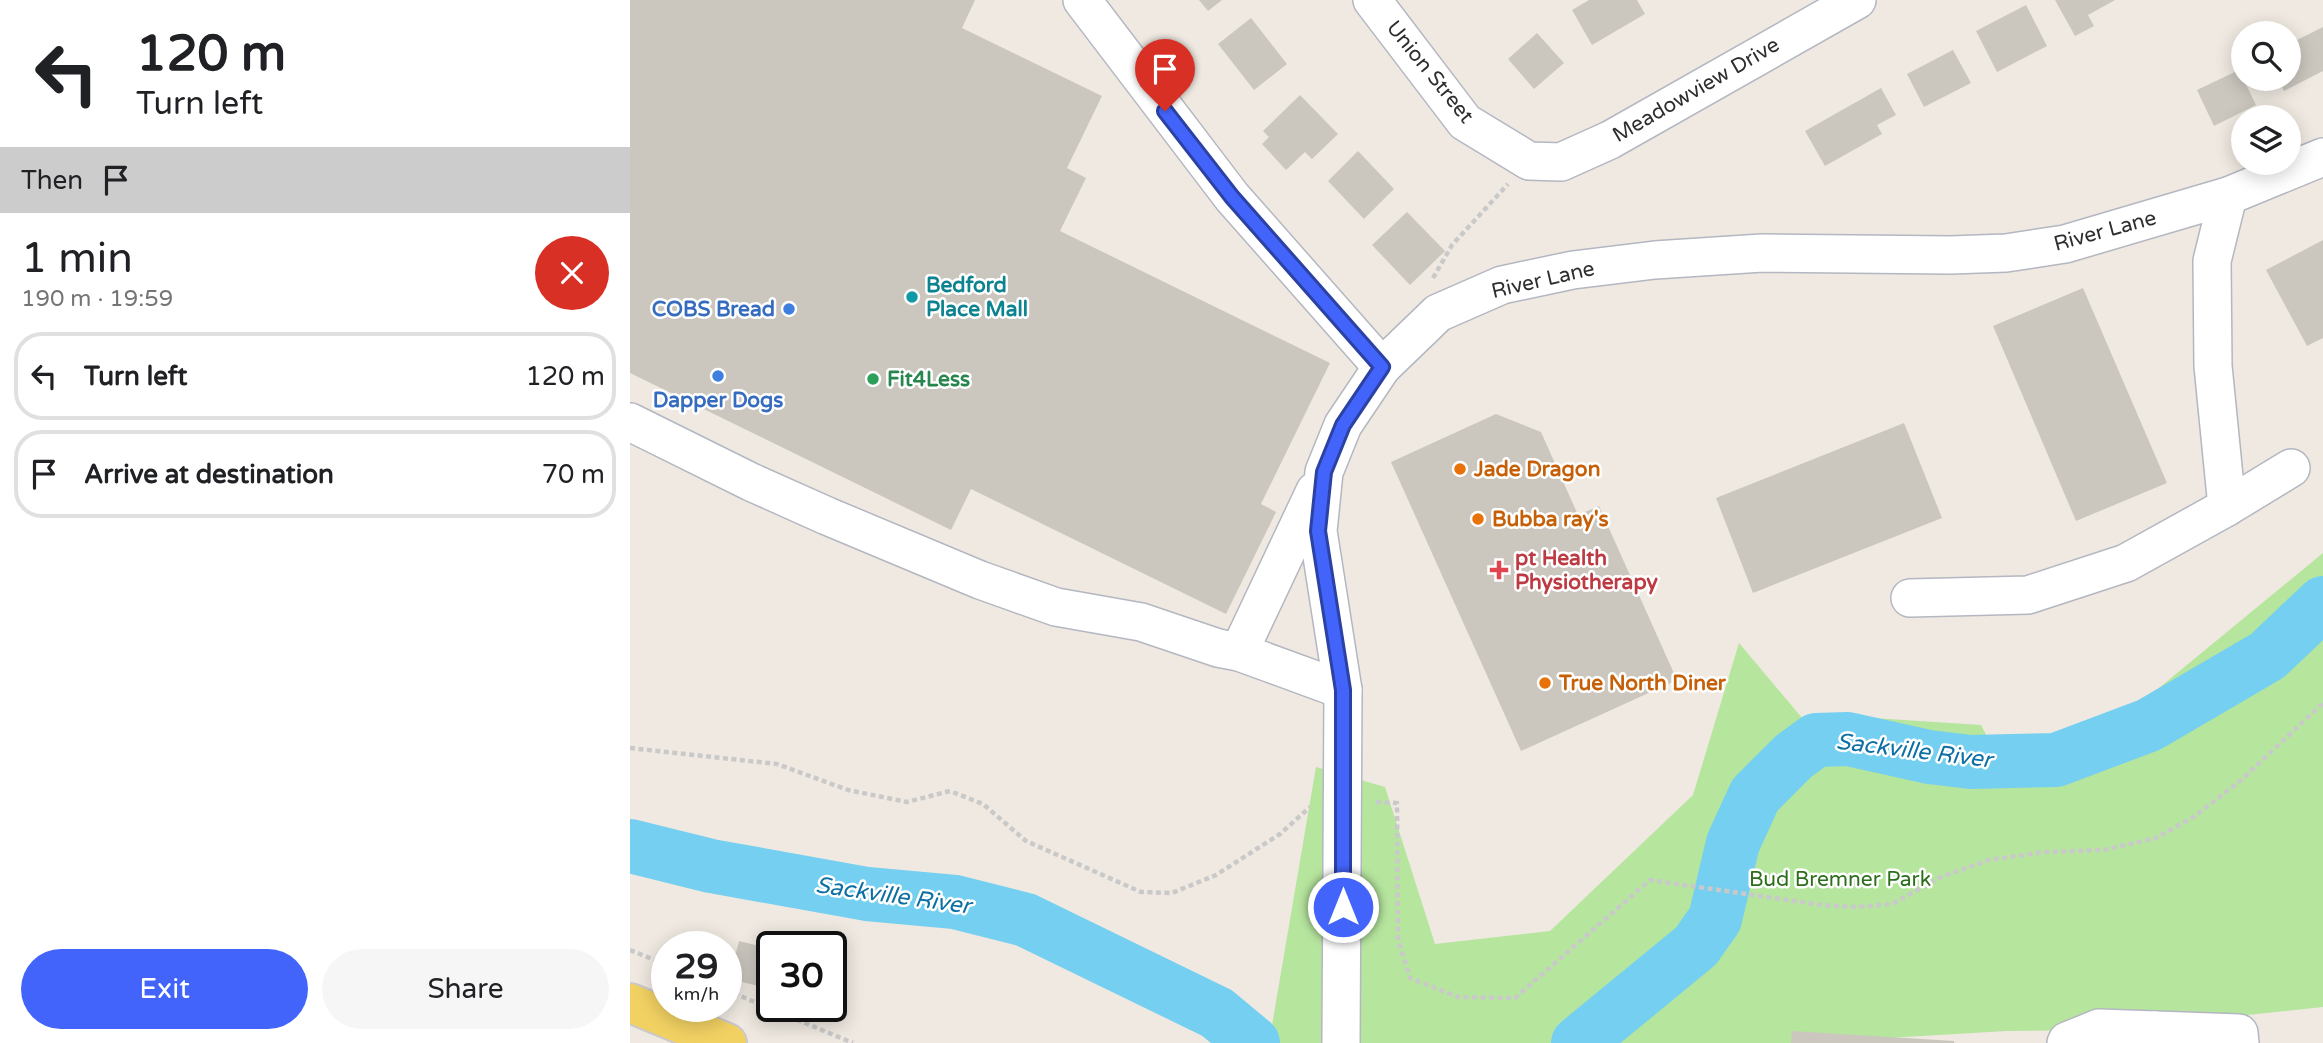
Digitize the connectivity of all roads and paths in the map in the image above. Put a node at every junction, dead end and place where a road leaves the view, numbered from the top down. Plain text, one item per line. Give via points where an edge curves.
1 (1082, 0) edge
2 (1372, 0) edge
3 (1857, 0) edge
4 (2323, 157) edge
5 (1530, 161) junction
6 (2228, 196) junction
7 (1431, 282) dead end
8 (1382, 367) junction
9 (630, 422) edge
10 (2291, 468) dead end
11 (1324, 472) junction
12 (2227, 507) junction
13 (1910, 598) dead end
14 (1239, 652) junction
15 (1343, 690) junction
16 (2322, 705) edge
17 (630, 748) edge
18 (1343, 800) junction
19 (630, 950) edge
20 (651, 959) edge
21 (742, 997) edge
22 (630, 1003) edge
23 (1341, 1029) edge
24 (2155, 1037) edge
25 (727, 1043) edge
26 (853, 1043) edge
27 (2066, 1043) edge
28 (2239, 1043) edge

1 - 8 street via 1232,197
2 - 5 street, Union Street via 1465,122
3 - 5 street, Meadowview Drive via 1610,140 1561,162
4 - 6 street, River Lane
5 - 7 path via 1452,245
6 - 8 street, River Lane via 2066,244 2006,253 1762,253 1573,270 1502,285 1438,313
6 - 12 street via 2212,261 2213,366
8 - 11 street, River Lane via 1343,425
9 - 14 street via 827,516 980,580 1056,607 1141,622
10 - 12 street
11 - 14 street
11 - 15 street, River Lane via 1318,531
12 - 13 street via 2126,563 2028,595
14 - 15 street
15 - 18 street, River Lane
16 - 18 path via 2240,781 2195,817 2156,838 2103,850 1989,860 1941,877 1892,904 1857,907 1650,880 1515,998 1458,997 1410,978 1398,940 1397,803
17 - 18 path via 777,764 848,790 906,802 950,791 983,804 1026,841 1141,892 1172,893 1216,875 1280,834 1323,794
18 - 23 street, River Lane
19 - 20 path
21 - 26 path
22 - 25 main road
24 - 27 street via 2099,1028
24 - 28 street via 2239,1033

